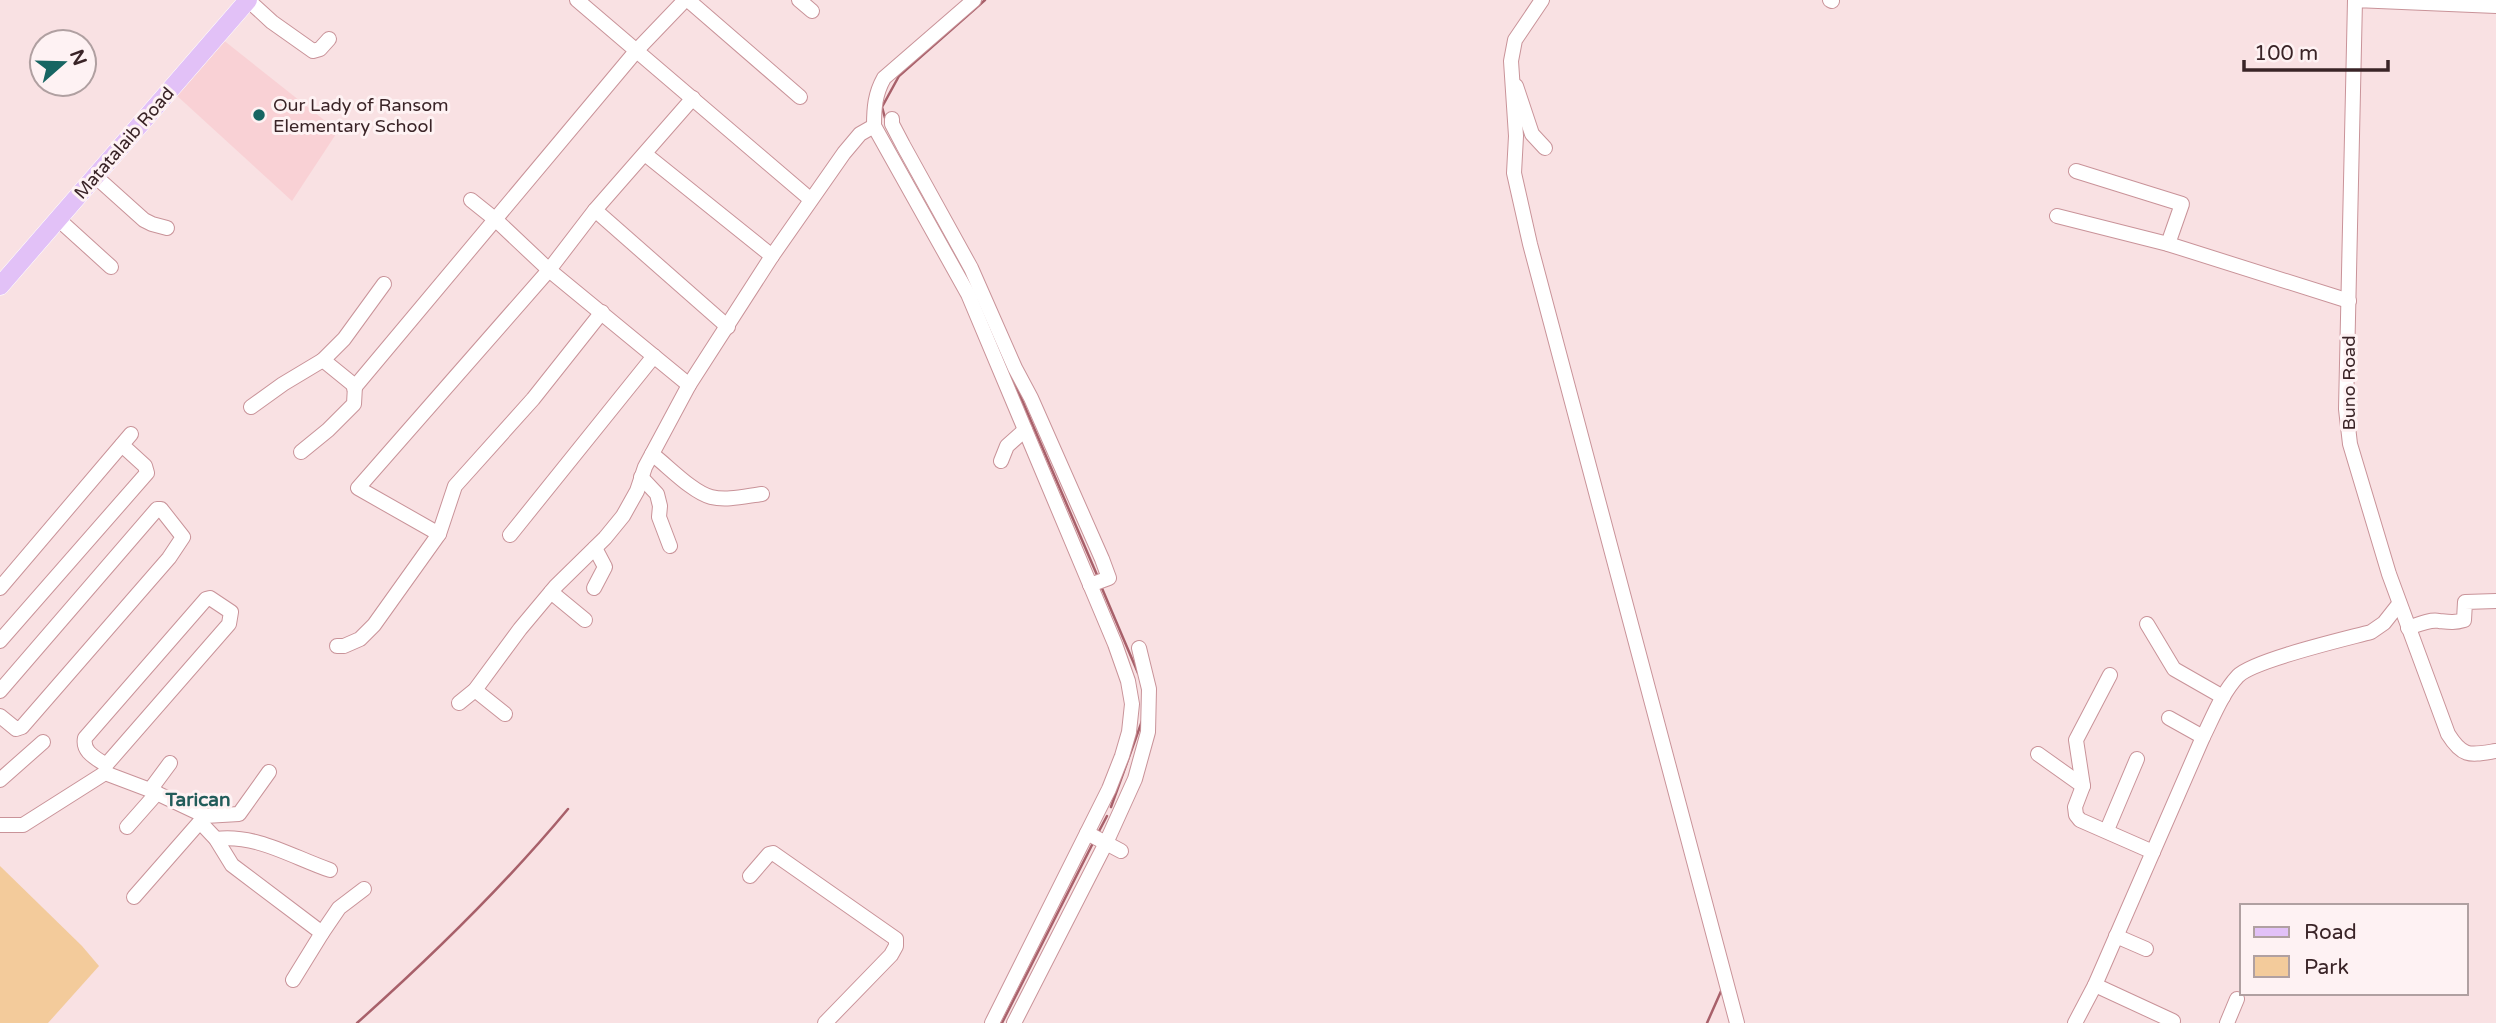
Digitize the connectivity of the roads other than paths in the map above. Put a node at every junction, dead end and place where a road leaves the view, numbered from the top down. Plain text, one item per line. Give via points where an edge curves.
1 (248, 0) edge
2 (578, 0) edge
3 (687, 0) edge
4 (799, 0) edge
5 (974, 0) edge
6 (1542, 0) edge
7 (2355, 0) edge
8 (2408, 1) edge
9 (2479, 3) edge
10 (2496, 6) edge
11 (812, 11) dead end
12 (329, 39) dead end
13 (637, 50) junction
14 (1511, 75) junction
15 (800, 97) dead end
16 (692, 98) junction
17 (892, 119) dead end
18 (874, 126) junction
19 (1545, 148) dead end
20 (645, 154) junction
21 (2076, 171) dead end
22 (95, 176) junction
23 (810, 198) junction
24 (471, 200) dead end
25 (595, 210) junction
26 (2057, 216) dead end
27 (58, 219) junction
28 (496, 220) junction
29 (167, 228) dead end
30 (2168, 244) junction
31 (772, 256) junction
32 (111, 267) dead end
33 (549, 270) junction
34 (384, 284) dead end
35 (0, 286) edge
36 (2349, 301) junction
37 (602, 312) junction
38 (728, 327) junction
39 (654, 356) junction
40 (323, 360) junction
41 (689, 385) junction
42 (355, 387) junction
43 (251, 407) dead end
44 (1025, 430) junction
45 (301, 452) dead end
46 (653, 454) junction
47 (1001, 461) dead end
48 (641, 477) junction
49 (762, 494) dead end
50 (439, 534) junction
51 (510, 535) dead end
52 (670, 546) dead end
53 (595, 548) junction
54 (1090, 585) junction
55 (0, 588) edge
56 (594, 588) dead end
57 (551, 592) junction
58 (2496, 601) edge
59 (2399, 604) junction
60 (585, 620) dead end
61 (2147, 624) dead end
62 (2408, 628) junction
63 (0, 641) edge
64 (337, 646) dead end
65 (1139, 648) dead end
66 (2110, 675) dead end
67 (475, 690) junction
68 (0, 691) edge
69 (2223, 697) junction
70 (458, 703) dead end
71 (505, 714) dead end
72 (0, 716) edge
73 (2169, 718) dead end
74 (2203, 737) junction
75 (43, 742) dead end
76 (2496, 751) edge
77 (2038, 754) dead end
78 (2137, 759) dead end
79 (170, 763) dead end
80 (105, 769) junction
81 (269, 772) dead end
82 (0, 780) edge
83 (2084, 786) junction
84 (153, 792) junction
85 (1100, 806) junction
86 (1119, 816) junction
87 (202, 819) junction
88 (0, 825) edge
89 (127, 827) dead end
90 (2106, 830) junction
91 (1087, 832) junction
92 (216, 839) junction
93 (1106, 843) junction
94 (1121, 851) dead end
95 (2154, 852) junction
96 (330, 870) dead end
97 (750, 876) dead end
98 (364, 888) dead end
99 (134, 897) dead end
100 (321, 933) junction
101 (2116, 936) junction
102 (2146, 950) dead end
103 (293, 981) dead end
104 (2095, 985) junction
105 (2237, 999) dead end
106 (2173, 1021) edge
107 (825, 1023) edge
108 (992, 1023) edge
109 (1014, 1023) edge
110 (1737, 1023) edge
111 (2075, 1023) edge
112 (2227, 1023) edge

1 - 12 street via 313,51
1 - 22 main road, Matatalaib Road
2 - 13 street
3 - 13 street
3 - 15 street
4 - 11 street
5 - 18 street via 884,78 874,106
6 - 14 street via 1515,40
7 - 8 street
7 - 36 street, Buno Road
8 - 9 street
9 - 10 street
13 - 16 street
13 - 28 street
14 - 19 street via 1532,134
14 - 110 street via 1514,173 1530,244
16 - 20 street
16 - 23 street
17 - 54 street via 974,276 1102,559 1109,578
18 - 23 street via 860,134
18 - 44 street via 968,294
20 - 25 street
20 - 31 street
21 - 30 street via 2182,204
22 - 27 main road, Matatalaib Road
22 - 29 street via 144,220
23 - 31 street
24 - 28 street
25 - 33 street
25 - 38 street
26 - 30 street
27 - 32 street
27 - 35 main road, Matatalaib Road
28 - 33 street
28 - 42 street
30 - 36 street
31 - 38 street
33 - 37 street
33 - 50 street via 358,488
34 - 40 street
36 - 59 street, Buno Road via 2346,409 2350,444
37 - 39 street
37 - 50 street via 455,486
38 - 41 street
39 - 41 street
39 - 51 street
40 - 42 street
40 - 43 street
41 - 46 street
42 - 45 street via 354,404
44 - 47 street via 1007,446
44 - 54 street
46 - 48 street
46 - 49 street via 710,497
48 - 52 street via 657,495
48 - 53 street via 623,516
50 - 64 street via 374,625 360,639
53 - 56 street via 605,567
53 - 57 street
54 - 85 street via 1123,666 1132,704 1122,756
55 - 63 street via 126,439 148,473
57 - 60 street
57 - 67 street
58 - 62 street via 2465,602 2461,621
59 - 62 street, Buno Road
59 - 69 street via 2371,632 2250,668
61 - 69 street via 2174,669
62 - 76 street, Buno Road via 2455,746 2467,754
65 - 86 street via 1149,689 1148,732
66 - 83 street via 2076,740
67 - 70 street
67 - 71 street
68 - 72 street via 160,509 183,537 169,558 22,727 16,729
69 - 74 street
73 - 74 street
74 - 95 street
75 - 82 street
77 - 83 street
78 - 90 street
79 - 84 street
80 - 80 street via 85,747 85,738 206,598 231,612 229,624
80 - 84 street
80 - 88 street via 23,825
81 - 87 street via 239,814
83 - 90 street via 2076,815
84 - 87 street
84 - 89 street
85 - 86 street
85 - 91 street
86 - 93 street
87 - 92 street
87 - 99 street
90 - 95 street
91 - 93 street
91 - 108 street
92 - 96 street via 236,836
92 - 100 street via 232,865
93 - 94 street
93 - 109 street
95 - 101 street
97 - 107 street via 773,853 896,939 891,955
98 - 100 street via 339,908
100 - 103 street
101 - 102 street
101 - 104 street
104 - 106 street
104 - 111 street
105 - 112 street

